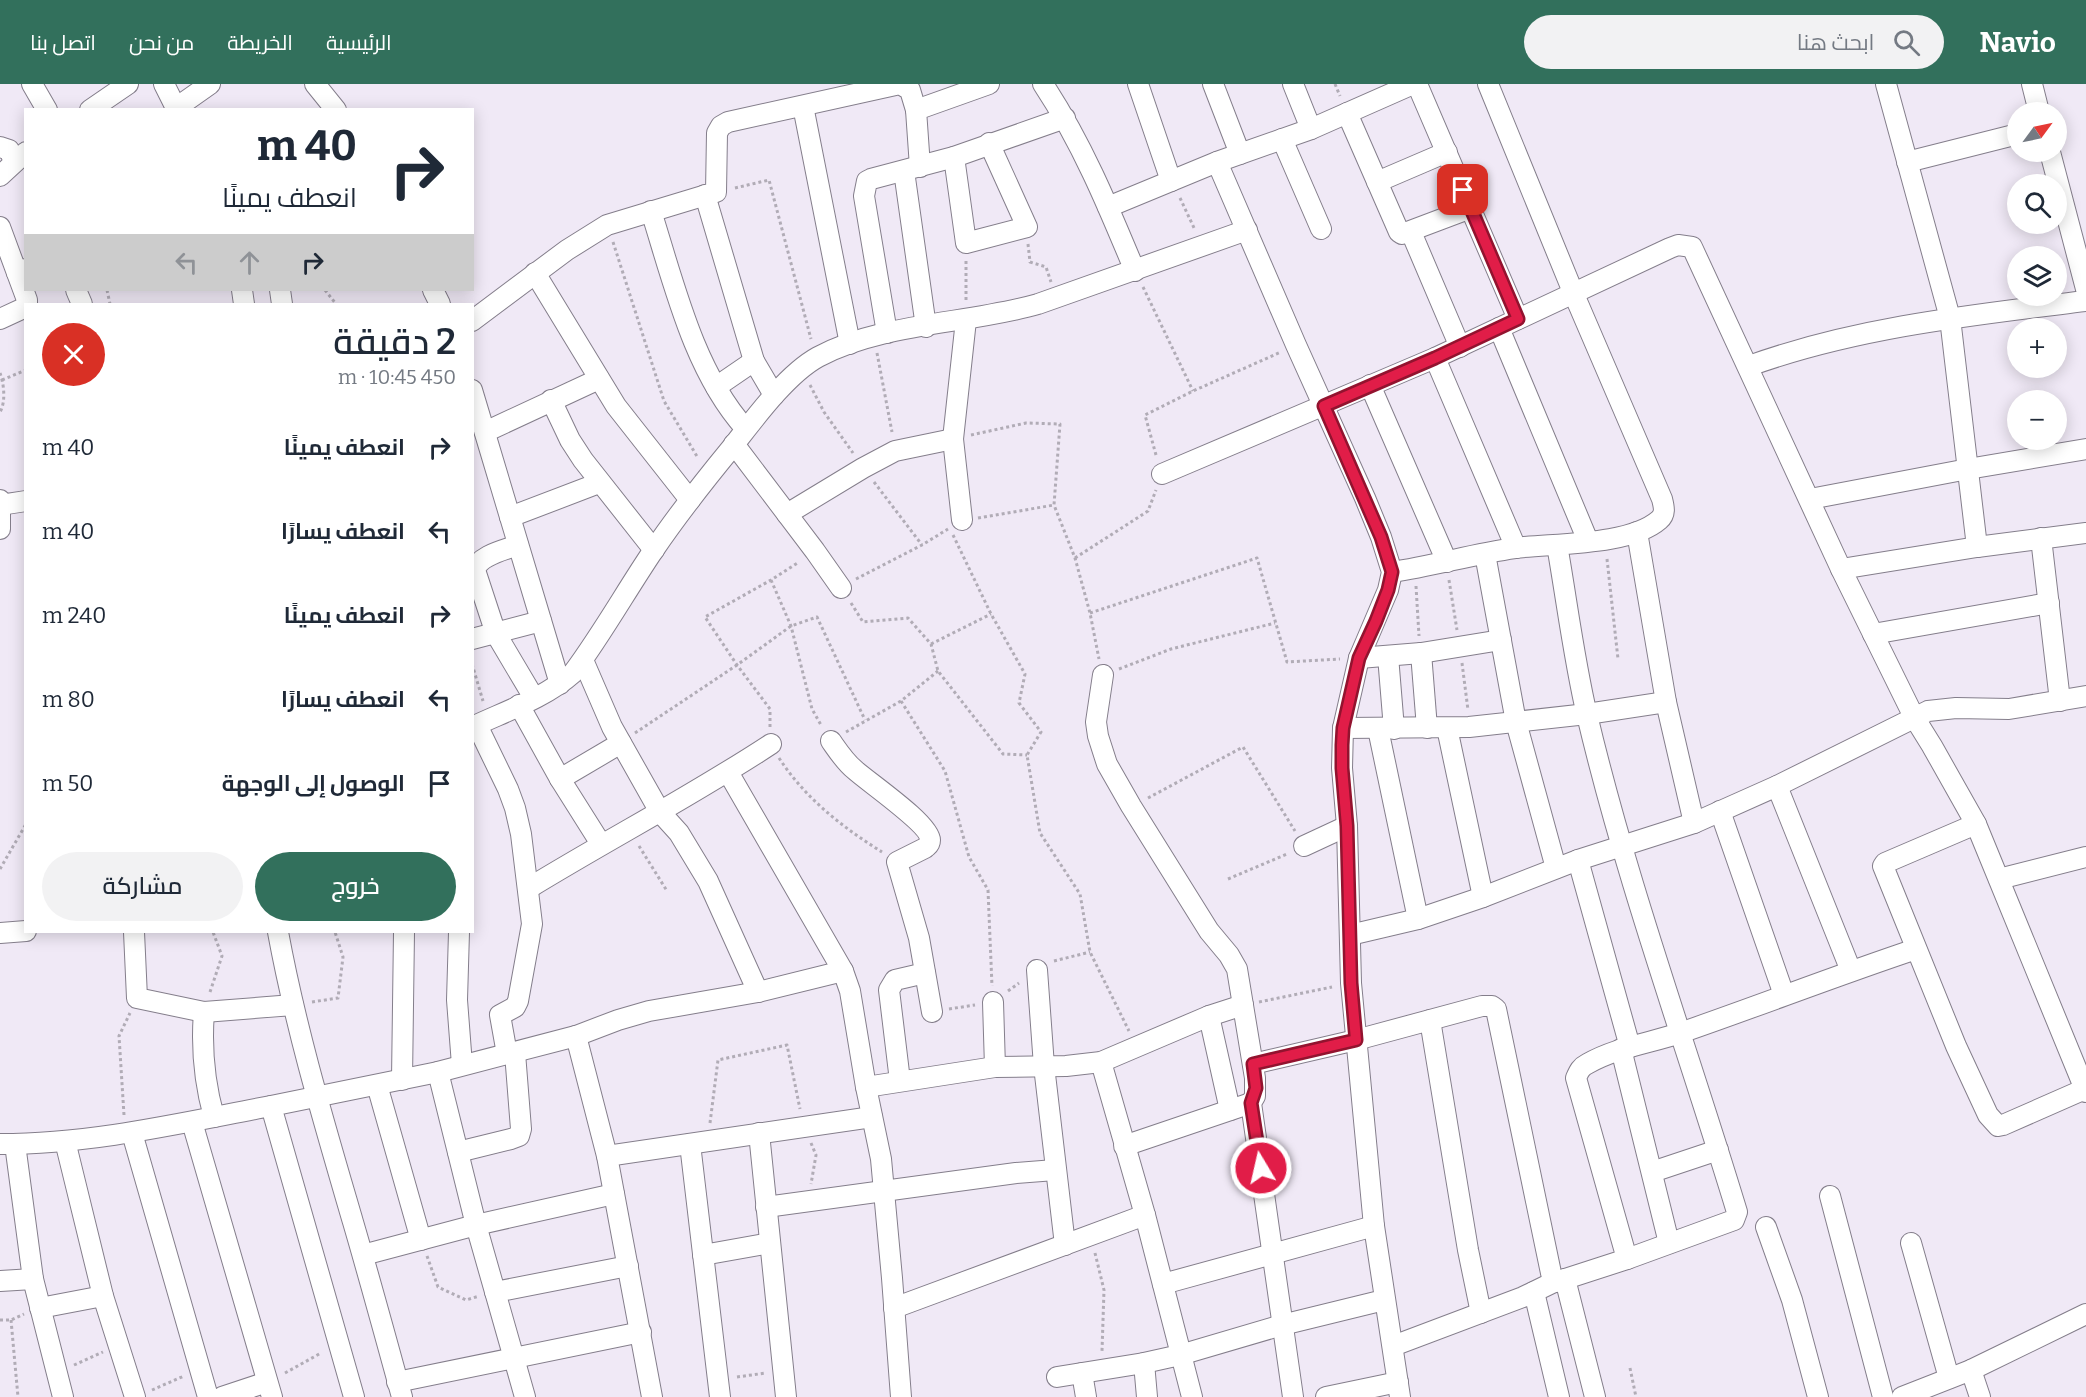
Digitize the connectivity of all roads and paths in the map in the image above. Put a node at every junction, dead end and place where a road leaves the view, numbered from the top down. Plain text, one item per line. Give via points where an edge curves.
1 (32, 84) edge
2 (164, 84) edge
3 (210, 84) edge
4 (315, 84) edge
5 (989, 84) edge
6 (1043, 84) edge
7 (1138, 84) edge
8 (1213, 84) edge
9 (1293, 84) edge
10 (1413, 84) edge
11 (1417, 84) edge
12 (1488, 84) edge
13 (1886, 84) edge
14 (2032, 84) edge
15 (120, 86) edge
16 (1375, 92) edge
17 (2036, 102) edge
18 (804, 106) junction
19 (46, 108) edge
20 (93, 108) edge
21 (176, 108) edge
22 (178, 108) edge
23 (330, 108) edge
24 (916, 110) junction
25 (1347, 113) junction
26 (1065, 118) junction
27 (1311, 129) junction
28 (2007, 137) edge
29 (1282, 139) junction
30 (989, 143) junction
31 (0, 147) edge
32 (1447, 152) junction
33 (1240, 154) junction
34 (20, 157) edge
35 (954, 157) junction
36 (1217, 162) junction
37 (1907, 162) junction
38 (2053, 162) edge
39 (912, 169) junction
40 (0, 176) edge
41 (1171, 181) junction
42 (1377, 182) junction
43 (711, 194) junction
44 (1108, 207) junction
45 (1471, 208) junction
46 (651, 211) junction
47 (607, 225) junction
48 (0, 227) edge
49 (1027, 228) junction
50 (1247, 230) junction
51 (1321, 230) dead end
52 (1411, 232) junction
53 (966, 243) junction
54 (1203, 246) junction
55 (21, 271) edge
56 (1134, 271) junction
57 (535, 273) junction
58 (2086, 289) edge
59 (326, 291) edge
60 (1573, 292) junction
61 (1057, 298) junction
62 (2086, 301) edge
63 (335, 303) edge
64 (24, 307) edge
65 (1950, 318) junction
66 (0, 319) edge
67 (474, 319) edge
68 (1518, 319) junction
69 (966, 320) junction
70 (926, 327) junction
71 (1500, 328) junction
72 (880, 335) junction
73 (850, 344) junction
74 (1296, 345) junction
75 (1460, 347) junction
76 (1435, 358) junction
77 (754, 361) junction
78 (809, 364) junction
79 (1749, 366) junction
80 (24, 371) edge
81 (0, 373) edge
82 (599, 379) junction
83 (2, 380) junction
84 (1370, 385) junction
85 (716, 387) junction
86 (1194, 391) junction
87 (774, 395) junction
88 (474, 398) edge
89 (551, 400) junction
90 (1324, 406) junction
91 (0, 412) edge
92 (485, 432) junction
93 (740, 436) junction
94 (953, 439) junction
95 (2086, 449) edge
96 (895, 451) junction
97 (864, 468) junction
98 (1968, 469) junction
99 (1162, 474) junction
100 (709, 475) junction
101 (599, 483) junction
102 (1810, 499) junction
103 (690, 500) junction
104 (24, 501) edge
105 (0, 503) edge
106 (1054, 505) junction
107 (787, 514) junction
108 (510, 517) junction
109 (962, 520) joint
110 (0, 529) edge
111 (1637, 532) junction
112 (2086, 533) edge
113 (2041, 538) junction
114 (1596, 540) junction
115 (518, 545) junction
116 (922, 545) junction
117 (1557, 545) junction
118 (1977, 547) junction
119 (1516, 548) junction
120 (654, 550) junction
121 (815, 550) junction
122 (1485, 554) junction
123 (1075, 558) junction
124 (1447, 562) junction
125 (1415, 569) junction
126 (1841, 570) junction
127 (1392, 572) junction
128 (771, 580) junction
129 (841, 588) junction
130 (2049, 603) junction
131 (991, 614) junction
132 (1090, 614) junction
133 (541, 621) junction
134 (1275, 623) junction
135 (791, 626) junction
136 (496, 634) junction
137 (1873, 634) junction
138 (474, 639) edge
139 (1501, 640) junction
140 (931, 644) junction
141 (1421, 653) junction
142 (1388, 656) junction
143 (1359, 658) junction
144 (1618, 659) dead end
145 (582, 660) junction
146 (737, 665) junction
147 (938, 671) junction
148 (1103, 675) junction
149 (474, 677) edge
150 (560, 684) junction
151 (2086, 696) edge
152 (901, 701) junction
153 (2060, 701) junction
154 (526, 702) junction
155 (1666, 702) junction
156 (1587, 714) junction
157 (1914, 717) junction
158 (1516, 722) junction
159 (479, 724) edge
160 (1343, 728) junction
161 (1427, 728) junction
162 (1447, 728) junction
163 (1386, 729) junction
164 (831, 741) joint
165 (621, 743) junction
166 (771, 744) junction
167 (1027, 755) junction
168 (728, 772) junction
169 (560, 778) junction
170 (1777, 786) junction
171 (1131, 806) junction
172 (1720, 811) junction
173 (660, 812) junction
174 (1694, 823) junction
175 (1976, 824) junction
176 (1347, 826) junction
177 (24, 827) edge
178 (629, 829) junction
179 (601, 844) junction
180 (1304, 846) junction
181 (1623, 846) junction
182 (2086, 857) edge
183 (1578, 860) junction
184 (897, 862) junction
185 (1556, 867) junction
186 (0, 869) edge
187 (1228, 879) dead end
188 (1999, 879) junction
189 (529, 888) junction
190 (667, 891) dead end
191 (1483, 897) junction
192 (1418, 919) junction
193 (24, 931) edge
194 (0, 933) edge
195 (134, 933) edge
196 (213, 933) edge
197 (278, 933) edge
198 (335, 933) edge
199 (404, 933) edge
200 (459, 933) edge
201 (1350, 935) junction
202 (1916, 949) junction
203 (1090, 952) junction
204 (1037, 970) junction
205 (843, 971) junction
206 (1851, 971) junction
207 (925, 973) junction
208 (1351, 983) junction
209 (758, 992) junction
210 (1784, 995) junction
211 (137, 998) junction
212 (993, 1002) junction
213 (293, 1005) junction
214 (1243, 1005) junction
215 (204, 1012) junction
216 (932, 1012) joint
217 (1209, 1016) junction
218 (1430, 1020) junction
219 (1679, 1033) junction
220 (576, 1035) junction
221 (1356, 1040) junction
222 (1137, 1046) junction
223 (1625, 1048) junction
224 (511, 1054) junction
225 (1101, 1062) junction
226 (1253, 1064) junction
227 (462, 1065) junction
228 (1044, 1066) junction
229 (995, 1067) junction
230 (438, 1072) junction
231 (402, 1080) junction
232 (900, 1081) junction
233 (377, 1085) junction
234 (866, 1087) junction
235 (2086, 1090) edge
236 (316, 1096) junction
237 (1251, 1103) junction
238 (271, 1106) junction
239 (1230, 1110) junction
240 (214, 1117) junction
241 (872, 1118) junction
242 (192, 1122) junction
243 (804, 1128) junction
244 (132, 1132) junction
245 (759, 1133) junction
246 (65, 1141) junction
247 (699, 1143) junction
248 (7, 1144) edge
249 (1124, 1146) junction
250 (1718, 1150) junction
251 (458, 1152) junction
252 (607, 1156) junction
253 (1055, 1170) junction
254 (1652, 1172) junction
255 (885, 1190) junction
256 (614, 1194) junction
257 (1830, 1196) dead end
258 (809, 1200) junction
259 (766, 1207) junction
260 (1145, 1215) junction
261 (476, 1225) junction
262 (1374, 1226) junction
263 (1766, 1227) dead end
264 (1090, 1236) junction
265 (421, 1240) junction
266 (770, 1243) junction
267 (1669, 1243) junction
268 (1911, 1243) dead end
269 (1065, 1245) junction
270 (1274, 1254) junction
271 (363, 1255) junction
272 (703, 1255) junction
273 (1627, 1259) junction
274 (628, 1266) junction
275 (33, 1279) junction
276 (0, 1281) edge
277 (1560, 1281) junction
278 (1163, 1284) junction
279 (495, 1292) junction
280 (1534, 1292) junction
281 (103, 1296) junction
282 (1384, 1300) junction
283 (40, 1308) junction
284 (894, 1308) junction
285 (1481, 1313) junction
286 (0, 1320) edge
287 (2084, 1320) edge
288 (1282, 1325) junction
289 (641, 1332) junction
290 (339, 1343) junction
291 (120, 1344) junction
292 (1393, 1346) junction
293 (1180, 1355) junction
294 (513, 1357) junction
295 (1144, 1363) junction
296 (1630, 1368) dead end
297 (200, 1369) junction
298 (1971, 1370) junction
299 (783, 1371) junction
300 (1102, 1371) junction
301 (56, 1373) junction
302 (1082, 1373) junction
303 (1057, 1377) dead end
304 (1949, 1378) junction
305 (718, 1388) edge
306 (270, 1389) edge
307 (399, 1389) edge
308 (1399, 1390) edge
309 (140, 1395) edge
310 (352, 1396) edge
311 (1909, 1396) edge
312 (18, 1397) edge
313 (63, 1397) edge
314 (208, 1397) edge
315 (222, 1397) edge
316 (525, 1397) edge
317 (652, 1397) edge
318 (786, 1397) edge
319 (901, 1397) edge
320 (1086, 1397) edge
321 (1147, 1397) edge
322 (1192, 1397) edge
323 (1293, 1397) edge
324 (1326, 1397) edge
325 (1559, 1397) edge
326 (1595, 1397) edge
327 (1636, 1397) edge
328 (1818, 1397) edge
329 (1883, 1397) edge
330 (1980, 1397) edge

1 - 19 street
2 - 21 street
3 - 22 street
4 - 23 street
5 - 24 street
6 - 26 street
7 - 41 street
8 - 33 street
9 - 27 street
10 - 16 street
11 - 32 street
12 - 60 street
13 - 37 street
14 - 17 street
15 - 20 street
16 - 25 street
18 - 24 street via 900,84 910,90
18 - 43 street via 737,119 721,126
18 - 73 street
24 - 39 street
25 - 27 street
25 - 42 street
26 - 30 street
26 - 44 street
27 - 29 street
28 - 37 street
29 - 33 street
29 - 51 street
30 - 35 street
30 - 49 street
31 - 34 street
32 - 42 street
32 - 45 street
33 - 36 street
34 - 40 street
35 - 39 street
35 - 53 street
36 - 41 street
36 - 50 street
37 - 65 street
38 - 58 street
39 - 70 street
39 - 72 street via 871,178 865,188
41 - 44 street
41 - 54 path
42 - 52 street via 1399,232
43 - 46 street
43 - 77 street
43 - 78 path via 769,180
44 - 56 street
45 - 52 street
45 - 68 street
46 - 47 street
46 - 85 street via 685,317
47 - 57 street
47 - 100 path via 664,401
48 - 55 street
49 - 53 street
49 - 61 path via 1030,262 1046,267
50 - 54 street
50 - 74 street
52 - 75 street
53 - 69 path
54 - 56 street
56 - 61 street
56 - 86 path
57 - 67 street
57 - 82 street
59 - 63 path
60 - 68 street
60 - 79 street via 1678,245 1692,247
60 - 111 street via 1664,508 1660,520
61 - 69 street
62 - 65 street
64 - 66 street
65 - 79 street via 1805,348
65 - 98 street
68 - 71 street
69 - 70 street
69 - 94 street
70 - 72 street
71 - 75 street
71 - 114 street
72 - 73 street
72 - 96 path
73 - 78 street
74 - 86 path
74 - 90 street
75 - 76 street
76 - 84 street
76 - 119 street
77 - 85 street
77 - 87 street
78 - 87 street
78 - 97 path via 824,412
79 - 102 street
80 - 83 path
81 - 83 path
82 - 89 street
82 - 103 street
83 - 91 path
84 - 90 street
84 - 124 street
85 - 93 street
86 - 99 path via 1145,415
87 - 93 street
88 - 92 street
89 - 92 street
89 - 101 street via 570,440
90 - 99 street
90 - 127 street via 1381,537
92 - 108 street
93 - 100 street
93 - 107 street
94 - 96 street
94 - 106 path via 1026,423 1060,424
94 - 109 street
95 - 98 street
96 - 97 street
97 - 107 street
97 - 116 path
98 - 102 street
98 - 118 street
99 - 123 path via 1148,511
100 - 103 street
101 - 108 street
101 - 120 street
102 - 126 street
103 - 120 street
104 - 105 street
105 - 110 street
106 - 109 path
106 - 123 path
107 - 121 street
108 - 115 street
111 - 114 street
111 - 155 street
112 - 113 street
113 - 118 street
113 - 130 street
114 - 117 street
114 - 144 path
115 - 133 street
115 - 136 street via 476,565
116 - 129 path
116 - 131 path via 950,528
117 - 119 street
117 - 156 street
118 - 126 street
119 - 122 street
120 - 145 street
121 - 128 path
121 - 129 street
122 - 124 street
122 - 139 street
123 - 132 path
124 - 125 street
125 - 127 street
125 - 141 path
126 - 137 street
127 - 143 street
128 - 135 path
128 - 146 path via 705,617
129 - 140 path via 863,622 908,618
130 - 137 street
130 - 153 street
131 - 140 path
131 - 167 path via 1025,674 1019,703 1041,732
132 - 134 path via 1257,558
132 - 148 path
133 - 136 street
133 - 150 street
134 - 143 path via 1287,662
134 - 148 path via 1171,649
135 - 146 path
135 - 152 path via 817,617 865,720
135 - 164 path via 812,708
136 - 138 street
136 - 154 street
137 - 157 street
139 - 141 street
139 - 158 street
140 - 147 path
141 - 142 street
141 - 161 street
142 - 143 street
142 - 163 street
143 - 160 street
145 - 150 street
145 - 165 street
146 - 165 path
146 - 166 path via 770,709
147 - 152 path
147 - 167 path via 1003,753
148 - 171 street via 1096,722 1098,736 1107,764
149 - 159 path
150 - 154 street
151 - 153 street
152 - 212 path via 945,771 969,857 988,890
153 - 157 street via 2010,709 1942,708
154 - 159 street
154 - 169 street
155 - 156 street
155 - 174 street
156 - 158 street
156 - 181 street
157 - 170 street
157 - 175 street
158 - 162 street
158 - 185 street
159 - 189 street via 514,808
160 - 163 street
160 - 176 street
161 - 162 street
161 - 163 street
162 - 191 street
163 - 192 street
164 - 184 street via 845,761 928,834 929,844
165 - 169 street
165 - 173 street
166 - 168 street
166 - 184 path via 792,779 841,825
167 - 203 path via 1040,833 1080,894
168 - 173 street
168 - 205 street
169 - 179 street
170 - 172 street
170 - 206 street
171 - 180 path via 1243,747
171 - 214 street via 1209,931 1233,961
172 - 174 street
172 - 210 street
173 - 178 street
173 - 209 street via 679,833 708,881
174 - 181 street
175 - 188 street
175 - 202 street via 1883,866
176 - 180 street
176 - 201 street
177 - 186 path
178 - 179 street
178 - 190 path
179 - 189 street
180 - 187 path
181 - 183 street
181 - 219 street
182 - 188 street
183 - 185 street
183 - 223 street
184 - 207 street
185 - 191 street
188 - 235 street
189 - 224 street via 532,924 518,1001 500,1015
191 - 192 street
192 - 201 street
193 - 194 street
195 - 211 street
196 - 215 path via 222,956
197 - 213 street
198 - 213 path via 342,957 338,998
199 - 231 street
200 - 227 street via 457,999
201 - 208 street
202 - 206 street
202 - 235 street via 1956,1046 1995,1124 2003,1125
203 - 204 path via 1040,965
203 - 222 path
204 - 212 path
204 - 228 street
205 - 209 street
205 - 234 street
206 - 210 street
207 - 216 street
207 - 232 street via 895,980 889,990
208 - 214 path
208 - 221 street
209 - 220 street via 649,1011
210 - 219 street
211 - 215 street
211 - 244 path via 119,1036 124,1116
212 - 216 path
212 - 229 street
213 - 215 street
213 - 236 street
214 - 217 street
214 - 226 street
215 - 240 street via 204,1074
217 - 222 street
217 - 239 street
218 - 221 street
218 - 277 street via 1488,1005 1496,1009
218 - 285 street
219 - 223 street
219 - 250 street
220 - 224 street
220 - 252 street
221 - 226 street
221 - 262 street
222 - 225 street
223 - 254 street
223 - 273 street via 1585,1065 1576,1078
224 - 227 street
224 - 251 street via 519,1136
225 - 228 street
225 - 249 street
226 - 237 street via 1256,1088
227 - 230 street
228 - 229 street
228 - 253 street
229 - 232 street
230 - 231 street
230 - 251 street
231 - 233 street
232 - 234 street
233 - 236 street
233 - 265 street
234 - 241 street
236 - 238 street
236 - 271 street
237 - 239 street
237 - 270 street
238 - 240 street
238 - 290 street
239 - 249 street
240 - 242 street
241 - 243 street
241 - 255 street
242 - 244 street
242 - 306 street
243 - 245 street
243 - 247 path via 787,1046 718,1060
243 - 258 path via 816,1155
244 - 246 street
244 - 297 street
245 - 247 street
245 - 259 street
246 - 248 street
246 - 281 street
247 - 252 street
247 - 272 street
248 - 275 street
249 - 260 street
250 - 254 street
250 - 267 street via 1736,1218
251 - 261 street
252 - 256 street
253 - 255 street
253 - 269 street
254 - 267 street
255 - 258 street
255 - 284 street
256 - 261 street
256 - 274 street
257 - 329 street
258 - 259 street
259 - 266 street
260 - 264 street
260 - 278 street
261 - 265 street
261 - 279 street
262 - 270 street
262 - 282 street
263 - 328 street via 1792,1300
264 - 269 street
264 - 300 path via 1104,1290
265 - 271 street
265 - 279 path via 438,1287 466,1300
266 - 272 street
266 - 299 street
267 - 273 street
268 - 304 street
269 - 284 street
270 - 278 street
270 - 288 street
271 - 307 street
272 - 305 street
273 - 277 street
274 - 279 street
274 - 289 street
275 - 276 street
275 - 283 street
277 - 280 street
277 - 326 street
278 - 293 street
279 - 294 street
280 - 285 street
280 - 325 street
281 - 283 street
281 - 291 street
282 - 288 street
282 - 292 street
283 - 301 street
284 - 319 street
285 - 292 street
286 - 312 path via 11,1320
287 - 298 street
288 - 293 street
288 - 323 street
289 - 294 street
289 - 317 street
290 - 306 path
290 - 310 street
291 - 301 path
291 - 309 street
292 - 308 street
293 - 295 street
293 - 322 street
294 - 307 street
294 - 316 street
295 - 300 street
295 - 321 street
296 - 327 path
297 - 309 path
297 - 314 street
298 - 304 street
298 - 330 street
299 - 305 path
299 - 318 street
300 - 302 street
301 - 313 street
302 - 303 street
302 - 320 street
304 - 311 street
306 - 315 street
308 - 324 street

